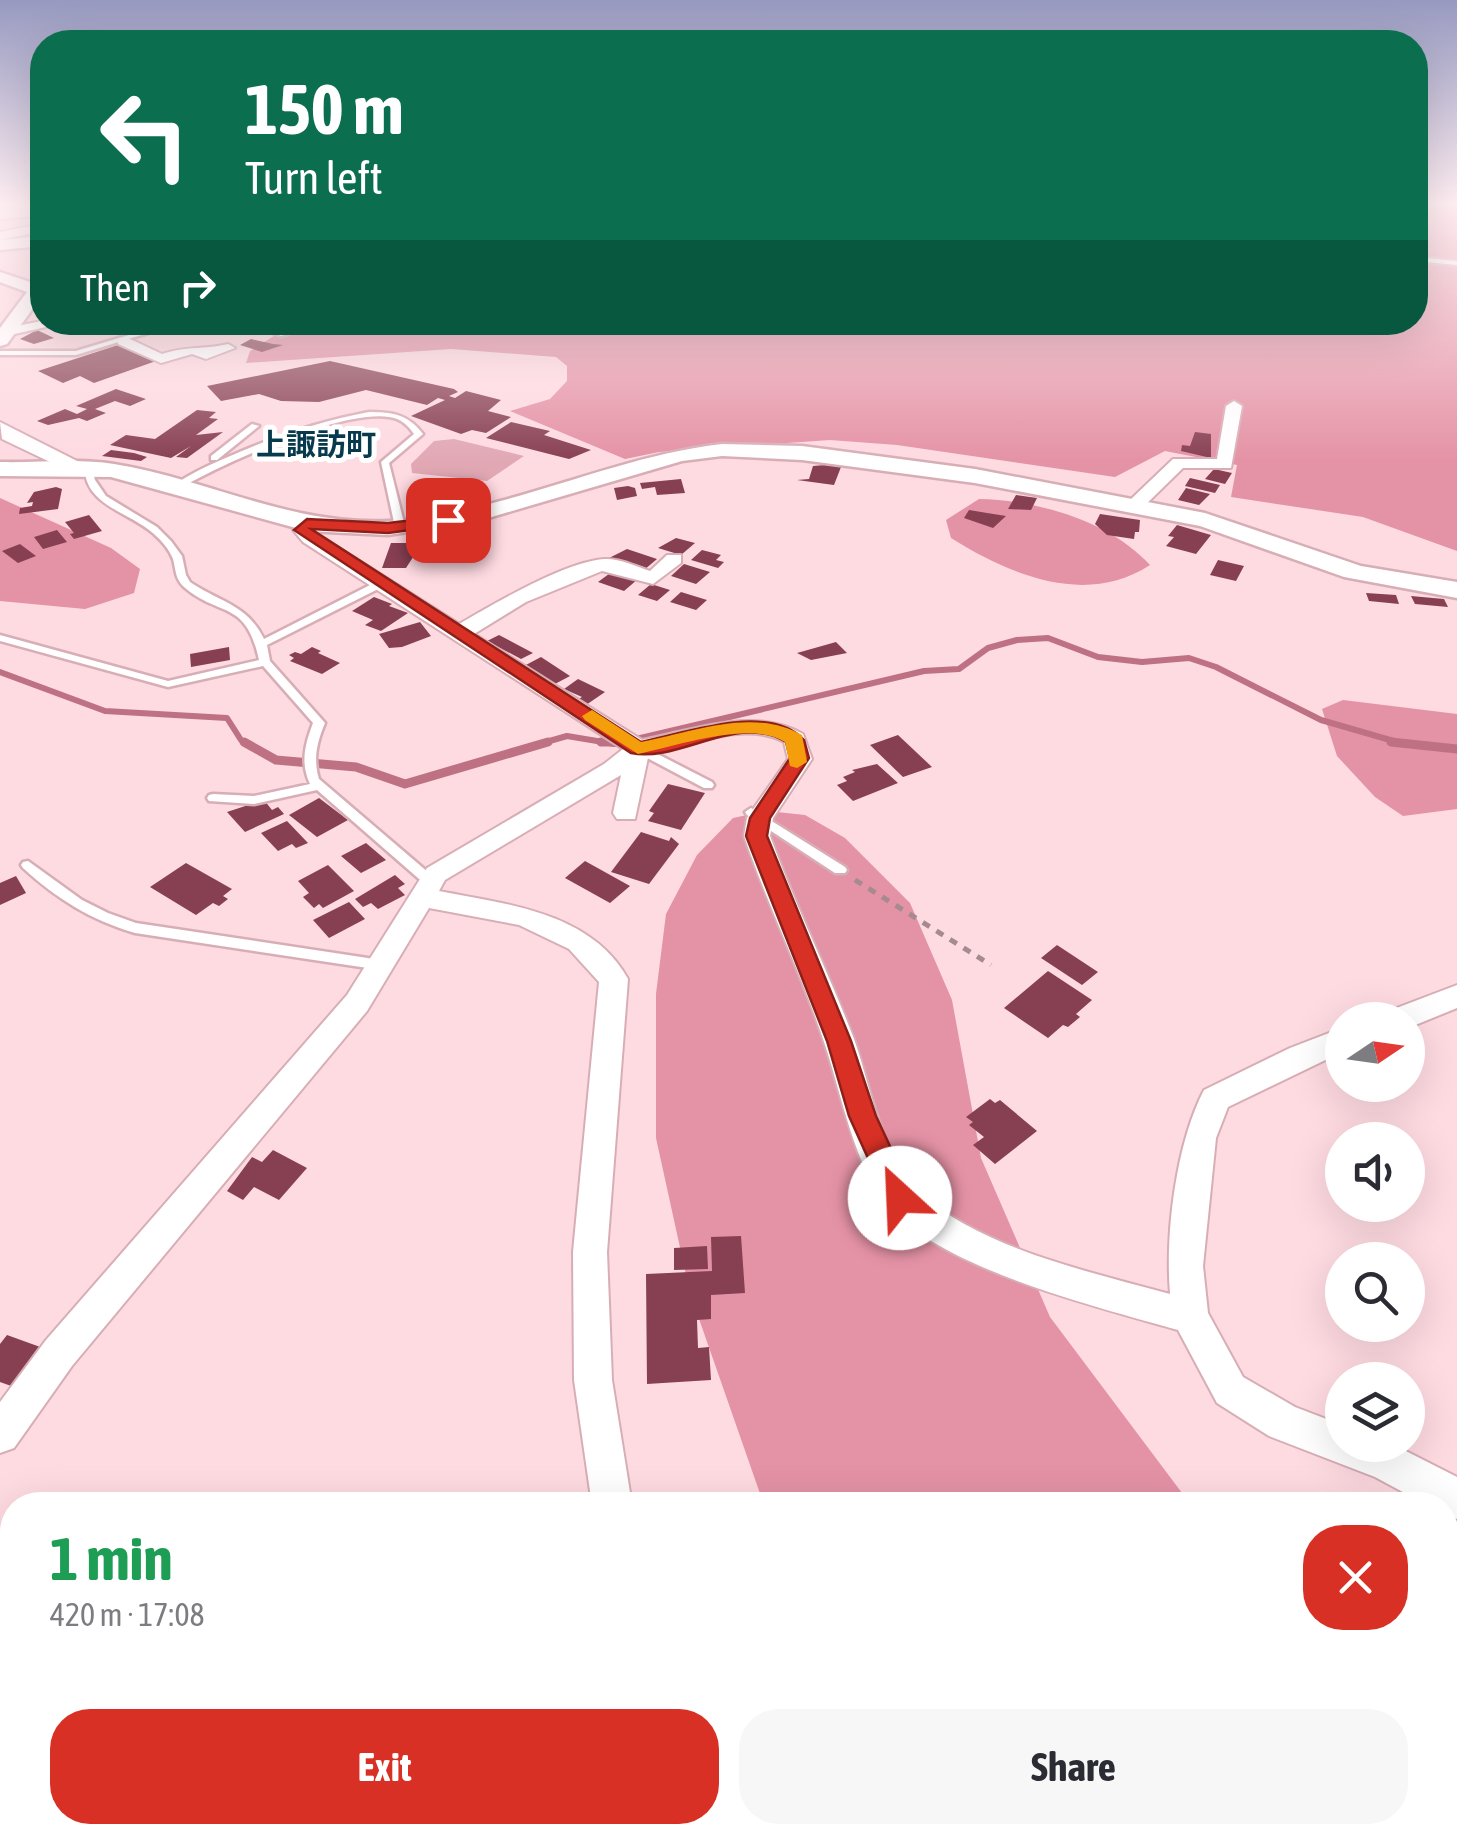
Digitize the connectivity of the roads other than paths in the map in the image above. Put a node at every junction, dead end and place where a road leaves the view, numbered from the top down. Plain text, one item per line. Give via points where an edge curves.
1 (30, 299) edge
2 (30, 327) edge
3 (4, 331) edge
4 (142, 335) edge
5 (124, 341) junction
6 (228, 348) dead end
7 (0, 353) edge
8 (1234, 406) dead end
9 (255, 426) dead end
10 (0, 427) edge
11 (82, 468) junction
12 (0, 469) edge
13 (174, 485) junction
14 (1134, 506) junction
15 (307, 524) junction
16 (400, 527) junction
17 (674, 559) dead end
18 (653, 578) junction
19 (380, 584) junction
20 (679, 586) dead end
21 (1457, 590) edge
22 (458, 634) junction
23 (0, 638) edge
24 (260, 644) junction
25 (265, 662) junction
26 (630, 742) junction
27 (708, 785) dead end
28 (319, 786) junction
29 (213, 798) dead end
30 (626, 813) dead end
31 (755, 815) junction
32 (28, 865) dead end
33 (840, 870) road end
34 (427, 890) junction
35 (381, 965) junction
36 (1457, 996) edge
37 (1425, 1009) edge
38 (1325, 1047) edge
39 (1190, 1316) junction
40 (6, 1415) edge
41 (610, 1492) edge
42 (1444, 1492) edge

1 - 3 street
2 - 3 street
4 - 5 lane
5 - 6 street via 161,359
5 - 7 lane via 57,356
8 - 14 street via 1225,464 1179,463
9 - 13 lane
10 - 11 street
11 - 12 street
11 - 13 street
11 - 24 lane via 109,504 155,530 175,553 187,585 244,614
13 - 15 street
13 - 16 lane via 310,430 385,413 410,422 419,434 385,462
14 - 16 street via 891,462 722,450 651,462 470,516
14 - 21 street via 1247,532 1390,582
15 - 16 street
15 - 19 street via 302,530 310,538
17 - 18 street
18 - 20 street
18 - 22 street via 597,566 519,598
19 - 22 street
19 - 24 lane
22 - 26 street
23 - 25 lane via 168,684
24 - 25 lane
25 - 28 lane via 320,723 309,752
26 - 27 lane
26 - 30 street
26 - 31 street via 776,728 795,740 800,758
26 - 34 street via 614,769 436,874
28 - 29 lane via 254,800
28 - 34 lane
31 - 33 lane
31 - 39 street via 778,896 900,1198 947,1233
32 - 35 lane via 64,899 136,928
34 - 35 street
34 - 41 street via 525,916 579,942 614,979 590,1252 593,1380
35 - 40 street via 357,1004
36 - 37 street
38 - 39 street via 1215,1100 1194,1171 1185,1266
39 - 42 street via 1230,1390 1283,1422

